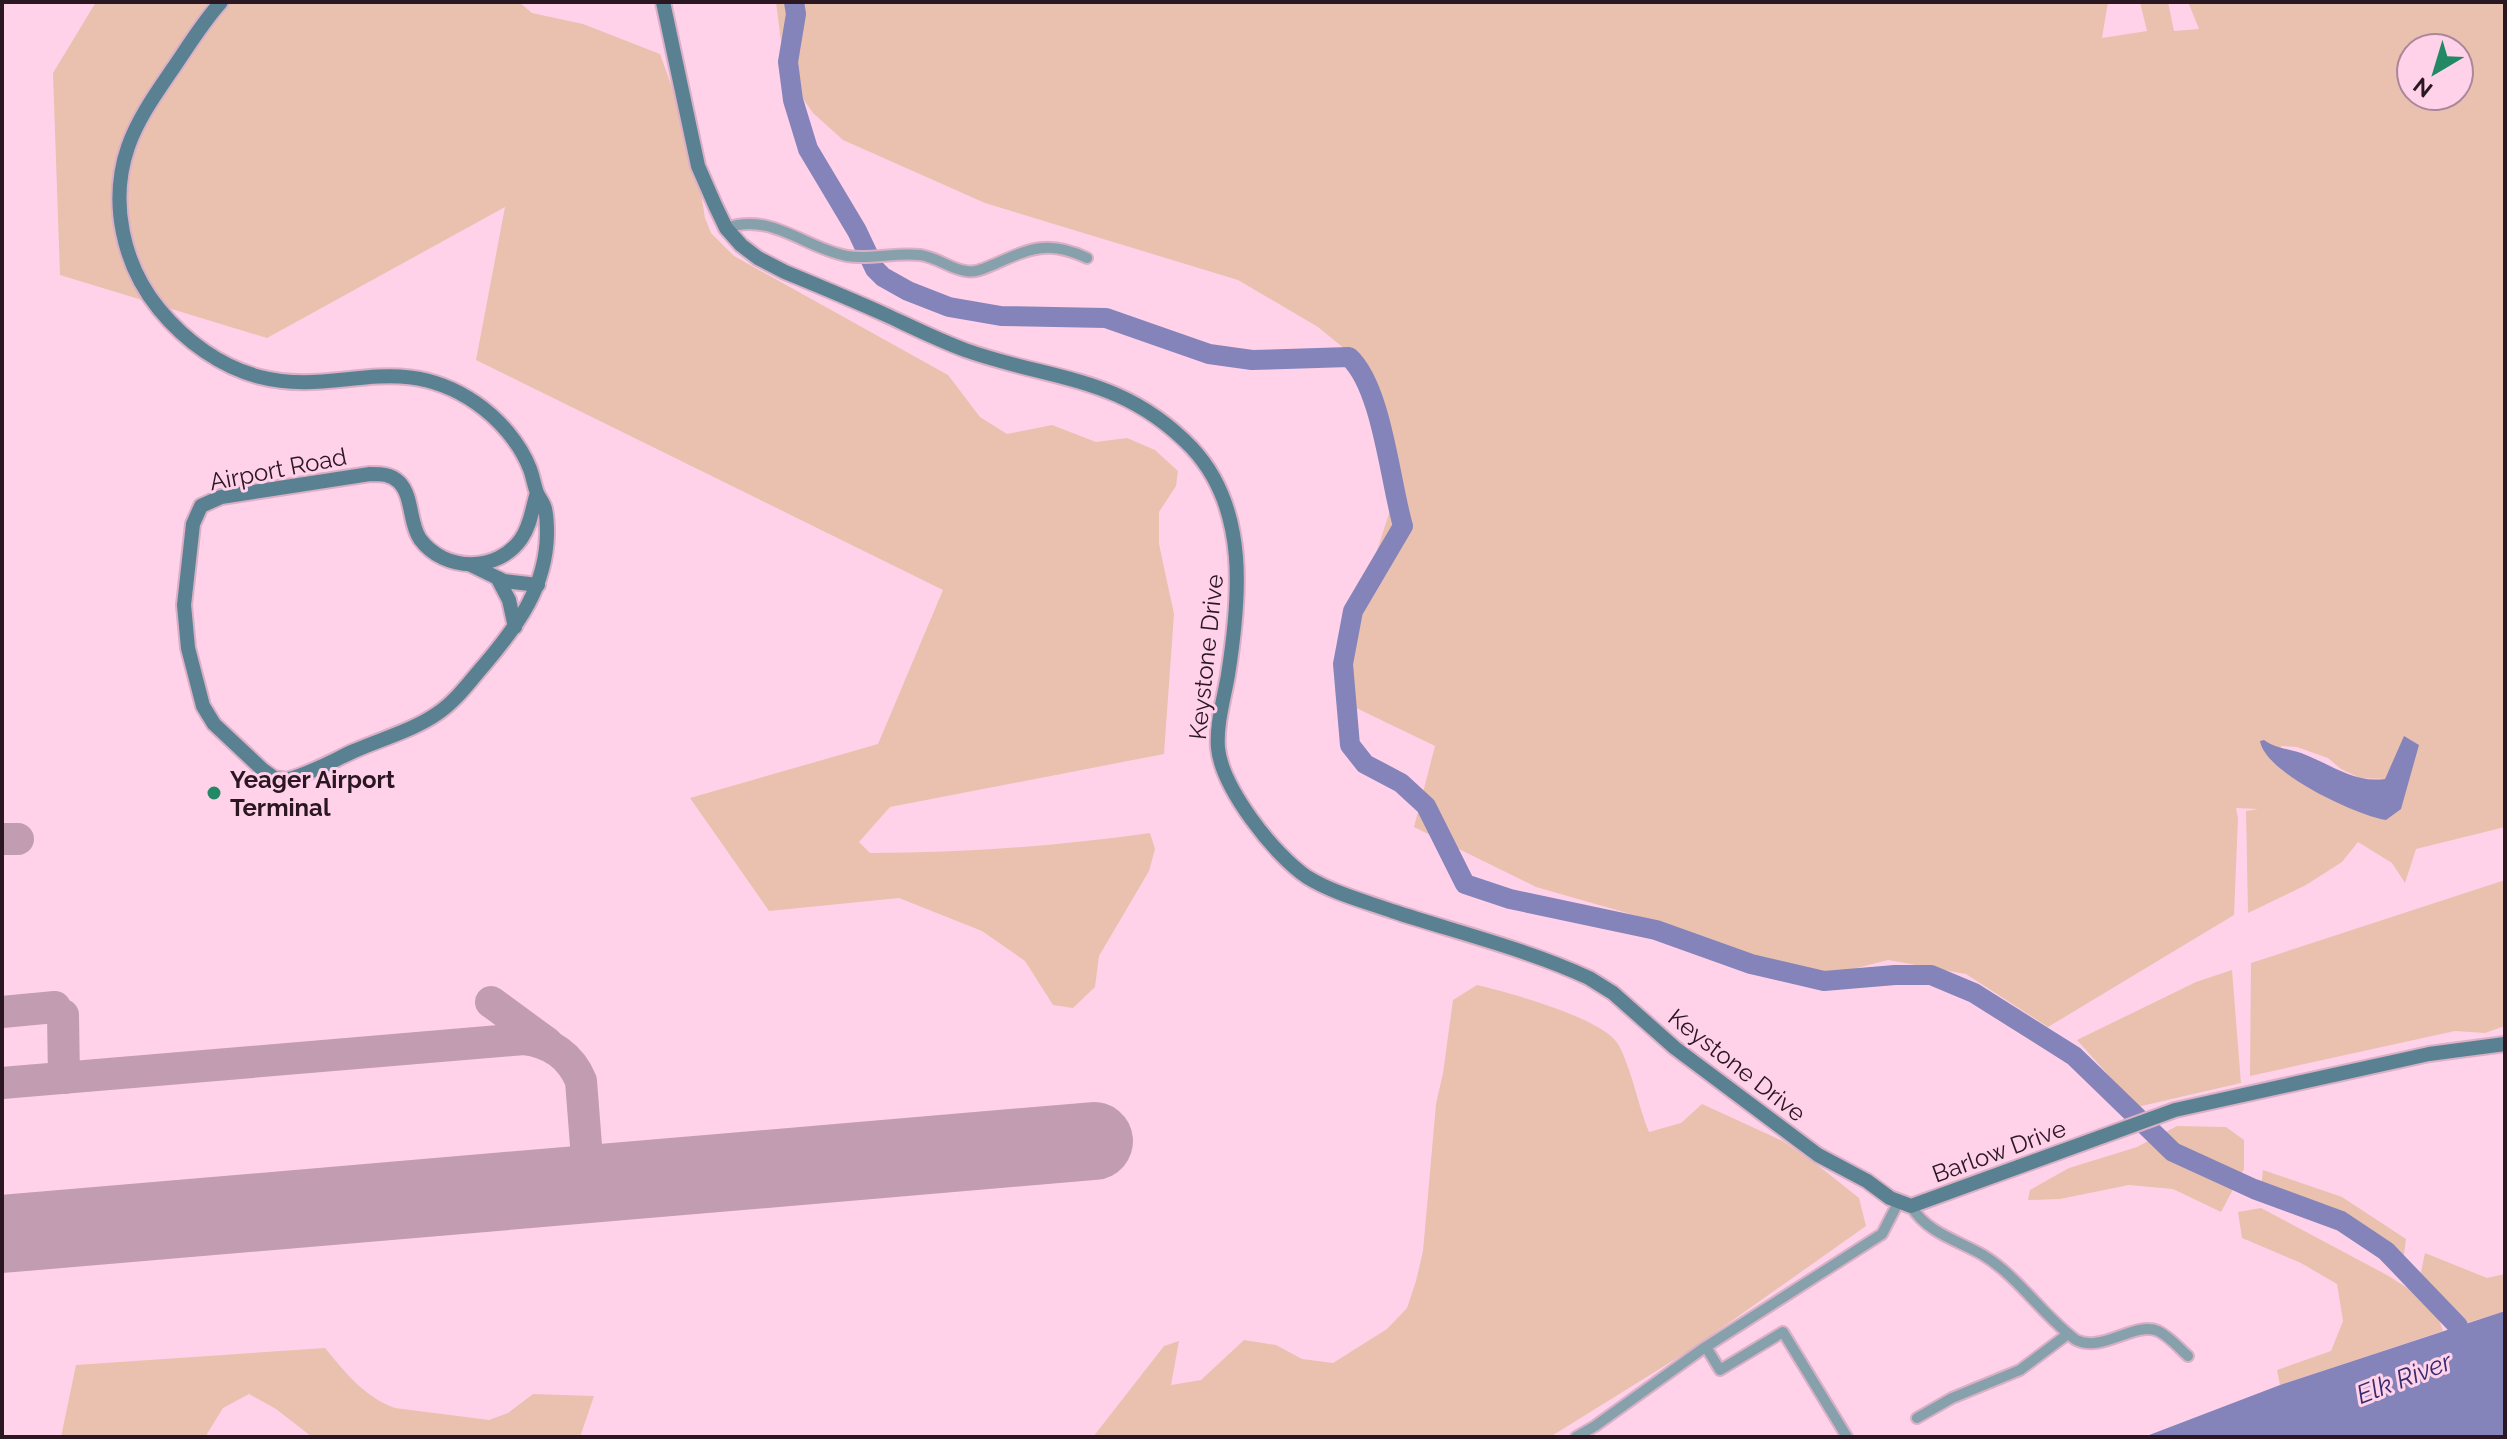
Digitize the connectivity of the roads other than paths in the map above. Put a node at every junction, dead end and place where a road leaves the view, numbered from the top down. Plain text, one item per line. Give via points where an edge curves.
1 (221, 2) edge
2 (663, 2) edge
3 (726, 228) junction
4 (1087, 258) dead end
5 (537, 493) junction
6 (471, 565) junction
7 (498, 579) junction
8 (538, 585) junction
9 (515, 627) junction
10 (2505, 1044) edge
11 (1905, 1204) junction
12 (2068, 1334) junction
13 (1706, 1347) junction
14 (2188, 1356) dead end
15 (1917, 1418) dead end
16 (1576, 1437) edge
17 (1847, 1437) edge

1 - 5 street, Airport Road via 128,144 120,219 146,292 189,340 251,374 302,382 405,376 462,395 512,437
2 - 3 street, Keystone Drive via 698,166
3 - 4 street via 771,226 835,253 931,257 973,272 1041,247
3 - 11 street, Keystone Drive via 773,267 963,349 1082,380 1122,396 1185,441 1221,492 1237,558 1237,616 1219,731 1220,758 1240,800 1305,876 1345,895 1602,985 1675,1048 1801,1142
5 - 6 street via 519,542 494,560
5 - 8 street, Airport Road via 547,523
6 - 7 street, Airport Road
6 - 9 street, Airport Road via 426,545 413,525 403,487 387,475 208,502 193,524 184,618 205,710 263,770 280,780 292,779 435,716
7 - 8 street, Airport Road
7 - 9 street
8 - 9 street, Airport Road
10 - 11 street, Barlow Drive via 2416,1056 2163,1114
11 - 12 street, Keystone Drive via 1923,1223 2007,1273
11 - 13 street via 1882,1234
12 - 14 street via 2091,1344 2156,1330
12 - 15 street via 2020,1370
13 - 16 street
13 - 17 street via 1720,1370 1783,1332

